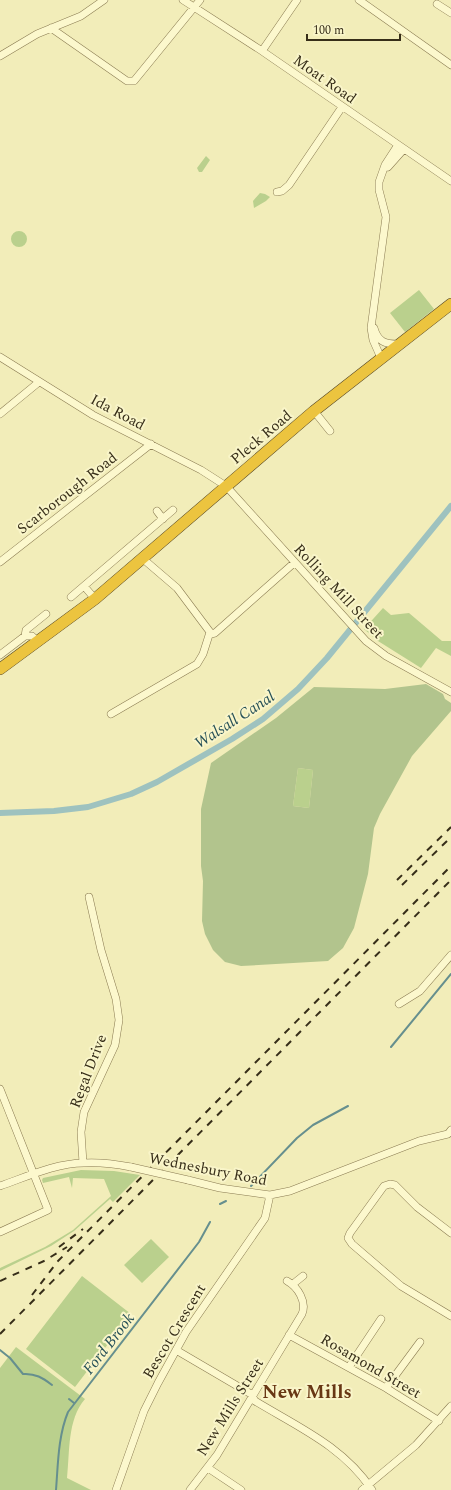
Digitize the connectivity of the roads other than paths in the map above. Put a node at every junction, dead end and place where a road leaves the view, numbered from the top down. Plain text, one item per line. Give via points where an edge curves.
1 (104, 0) edge
2 (183, 0) edge
3 (200, 0) edge
4 (297, 0) edge
5 (359, 0) edge
6 (437, 4) dead end
7 (194, 8) junction
8 (451, 13) edge
9 (51, 28) junction
10 (262, 51) junction
11 (0, 56) edge
12 (451, 65) edge
13 (342, 107) junction
14 (401, 147) junction
15 (451, 181) edge
16 (277, 192) dead end
17 (451, 304) edge
18 (373, 324) junction
19 (398, 344) junction
20 (0, 357) edge
21 (381, 358) junction
22 (39, 382) junction
23 (314, 411) junction
24 (0, 414) edge
25 (330, 431) dead end
26 (150, 444) junction
27 (226, 486) junction
28 (173, 510) dead end
29 (157, 511) dead end
30 (163, 519) junction
31 (142, 558) junction
32 (0, 562) edge
33 (294, 563) junction
34 (84, 586) junction
35 (71, 597) dead end
36 (95, 599) junction
37 (46, 614) dead end
38 (210, 632) junction
39 (26, 636) junction
40 (37, 641) junction
41 (0, 655) edge
42 (0, 667) edge
43 (451, 692) edge
44 (111, 714) dead end
45 (89, 896) dead end
46 (451, 955) edge
47 (399, 1004) dead end
48 (0, 1089) edge
49 (450, 1134) edge
50 (83, 1163) junction
51 (34, 1174) junction
52 (0, 1186) edge
53 (270, 1195) junction
54 (0, 1232) edge
55 (451, 1233) edge
56 (303, 1276) dead end
57 (451, 1316) edge
58 (381, 1318) dead end
59 (289, 1335) junction
60 (420, 1342) dead end
61 (176, 1350) junction
62 (349, 1367) junction
63 (386, 1388) junction
64 (253, 1398) junction
65 (451, 1406) edge
66 (438, 1421) junction
67 (208, 1468) junction
68 (370, 1487) edge
69 (116, 1490) edge
70 (190, 1490) edge
71 (241, 1490) edge
72 (362, 1490) edge

1 - 9 street via 80,16
2 - 7 street, Moat Road
3 - 7 street
4 - 10 street
5 - 12 street
6 - 8 street
7 - 9 street via 134,81 100,63
7 - 10 street, Moat Road
9 - 11 street via 21,42
10 - 13 street, Moat Road
13 - 14 street, Moat Road
13 - 16 street via 288,185
14 - 15 street, Moat Road
14 - 18 street via 390,156 379,185 386,217
17 - 19 highway, Pleck Road
18 - 19 street via 378,339
18 - 21 street via 373,340
19 - 21 highway, Pleck Road
20 - 22 street, Ida Road
21 - 23 highway, Pleck Road
22 - 24 street
22 - 26 street, Ida Road via 93,415
23 - 25 street
23 - 27 highway, Pleck Road
26 - 27 street, Ida Road
26 - 32 street, Scarborough Road
27 - 31 highway, Pleck Road
27 - 33 street, Rolling Mill Street
28 - 30 street
29 - 30 street
30 - 34 street
31 - 36 highway, Pleck Road
31 - 38 street via 177,588
33 - 38 street via 215,633
33 - 43 street, Rolling Mill Street via 360,636 386,656
34 - 35 street
34 - 36 street
36 - 40 highway, Pleck Road
37 - 39 street via 26,630
38 - 44 street via 197,664
39 - 40 street via 32,636
39 - 41 street
40 - 42 highway, Pleck Road
45 - 50 street, Regal Drive via 101,950 116,999 119,1020 115,1045 84,1112 81,1138
46 - 47 street via 420,991
48 - 51 street
49 - 53 street, Wednesbury Road via 419,1141 290,1191
50 - 51 street, Wednesbury Road
50 - 53 street, Wednesbury Road, bridge via 131,1167 220,1188
51 - 52 street, Wednesbury Road
51 - 54 street via 48,1210
53 - 61 street, Bescot Crescent via 261,1225 213,1292
55 - 57 street via 417,1208 395,1185 390,1184 384,1186 348,1238 401,1286
56 - 59 street, New Mills Street via 290,1283 305,1307
58 - 62 street
59 - 62 street, Rosamond Street
59 - 64 street, New Mills Street
60 - 63 street
61 - 64 street via 251,1394
61 - 69 street, Bescot Crescent via 144,1411
62 - 63 street, Rosamond Street
63 - 66 street, Rosamond Street
64 - 67 street, New Mills Street
64 - 68 street via 337,1450 355,1467
65 - 66 street
66 - 68 street
67 - 70 street, New Mills Street
67 - 71 street
68 - 72 street

